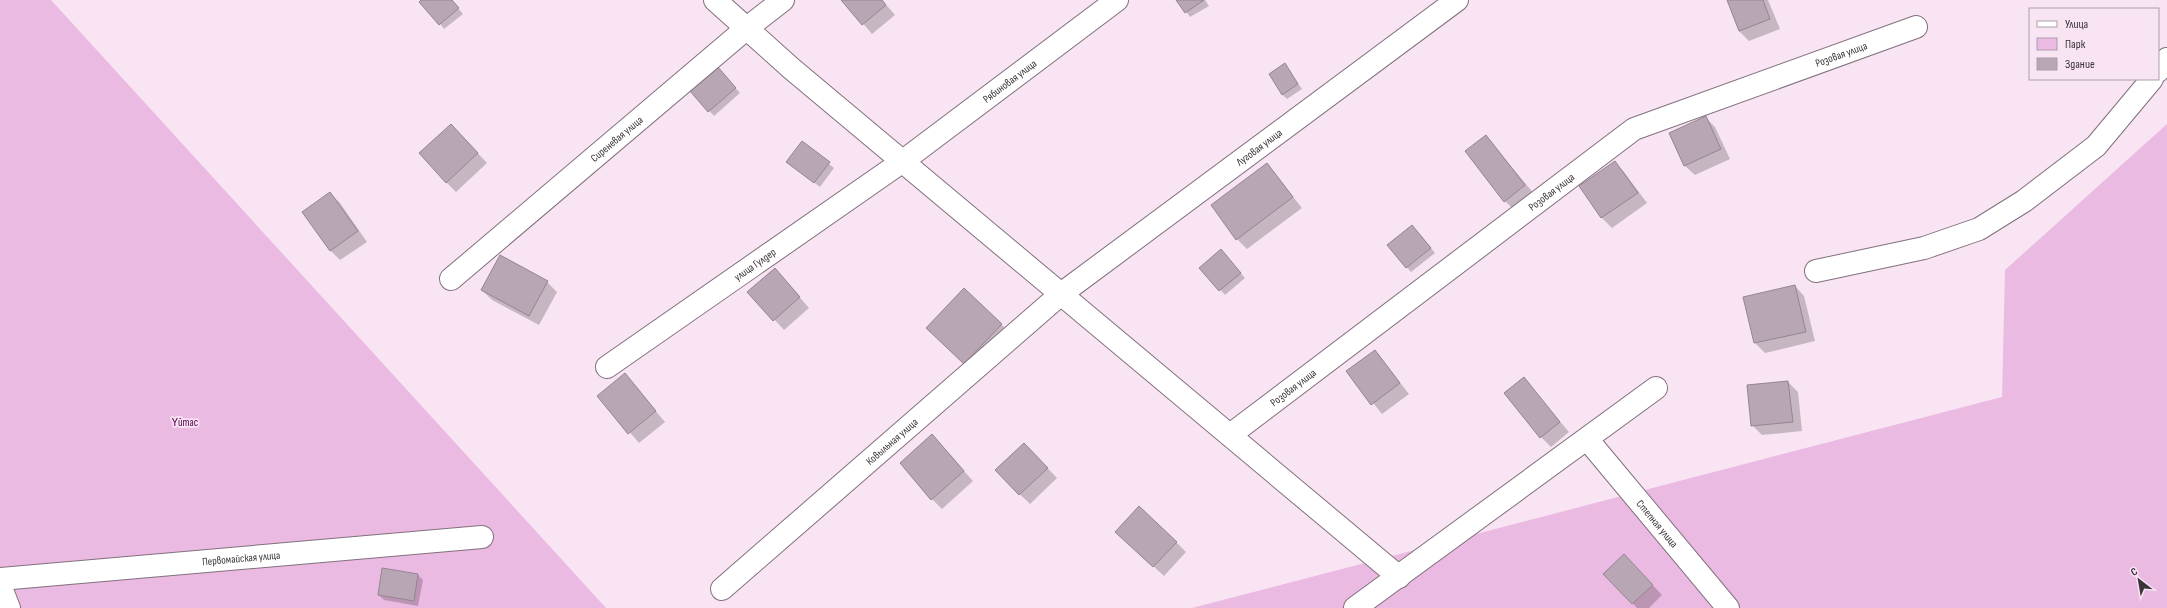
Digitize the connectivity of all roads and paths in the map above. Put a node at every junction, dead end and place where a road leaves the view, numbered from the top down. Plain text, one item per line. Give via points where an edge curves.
1 (714, 0) edge
2 (783, 0) edge
3 (1117, 0) edge
4 (1457, 0) edge
5 (1916, 27) dead end
6 (747, 28) junction
7 (2167, 59) edge
8 (2159, 70) edge
9 (2151, 80) edge
10 (903, 162) junction
11 (1816, 270) dead end
12 (451, 279) dead end
13 (1061, 294) junction
14 (607, 366) dead end
15 (1656, 388) dead end
16 (1230, 435) junction
17 (1587, 439) junction
18 (482, 537) dead end
19 (1399, 577) junction
20 (0, 579) edge
21 (0, 585) edge
22 (722, 589) dead end
23 (9, 608) edge
24 (1355, 608) edge
25 (1728, 608) edge

1 - 6 street
2 - 6 street, Сиреневая улица
3 - 10 street, Рябиновая улица
4 - 13 street, Луговая улица
5 - 16 street, Розовая улица via 1634,129
6 - 10 street
6 - 12 street, Сиреневая улица
7 - 8 street
9 - 11 street via 2096,146 2024,201 1979,229 1924,248
10 - 13 street
10 - 14 street, улица Гулдер
13 - 16 street
13 - 22 street, Ковыльная улица
15 - 17 street
16 - 19 street
17 - 19 street
17 - 25 street, Степная улица
18 - 20 street, Первомайская улица
19 - 24 street
21 - 23 street

